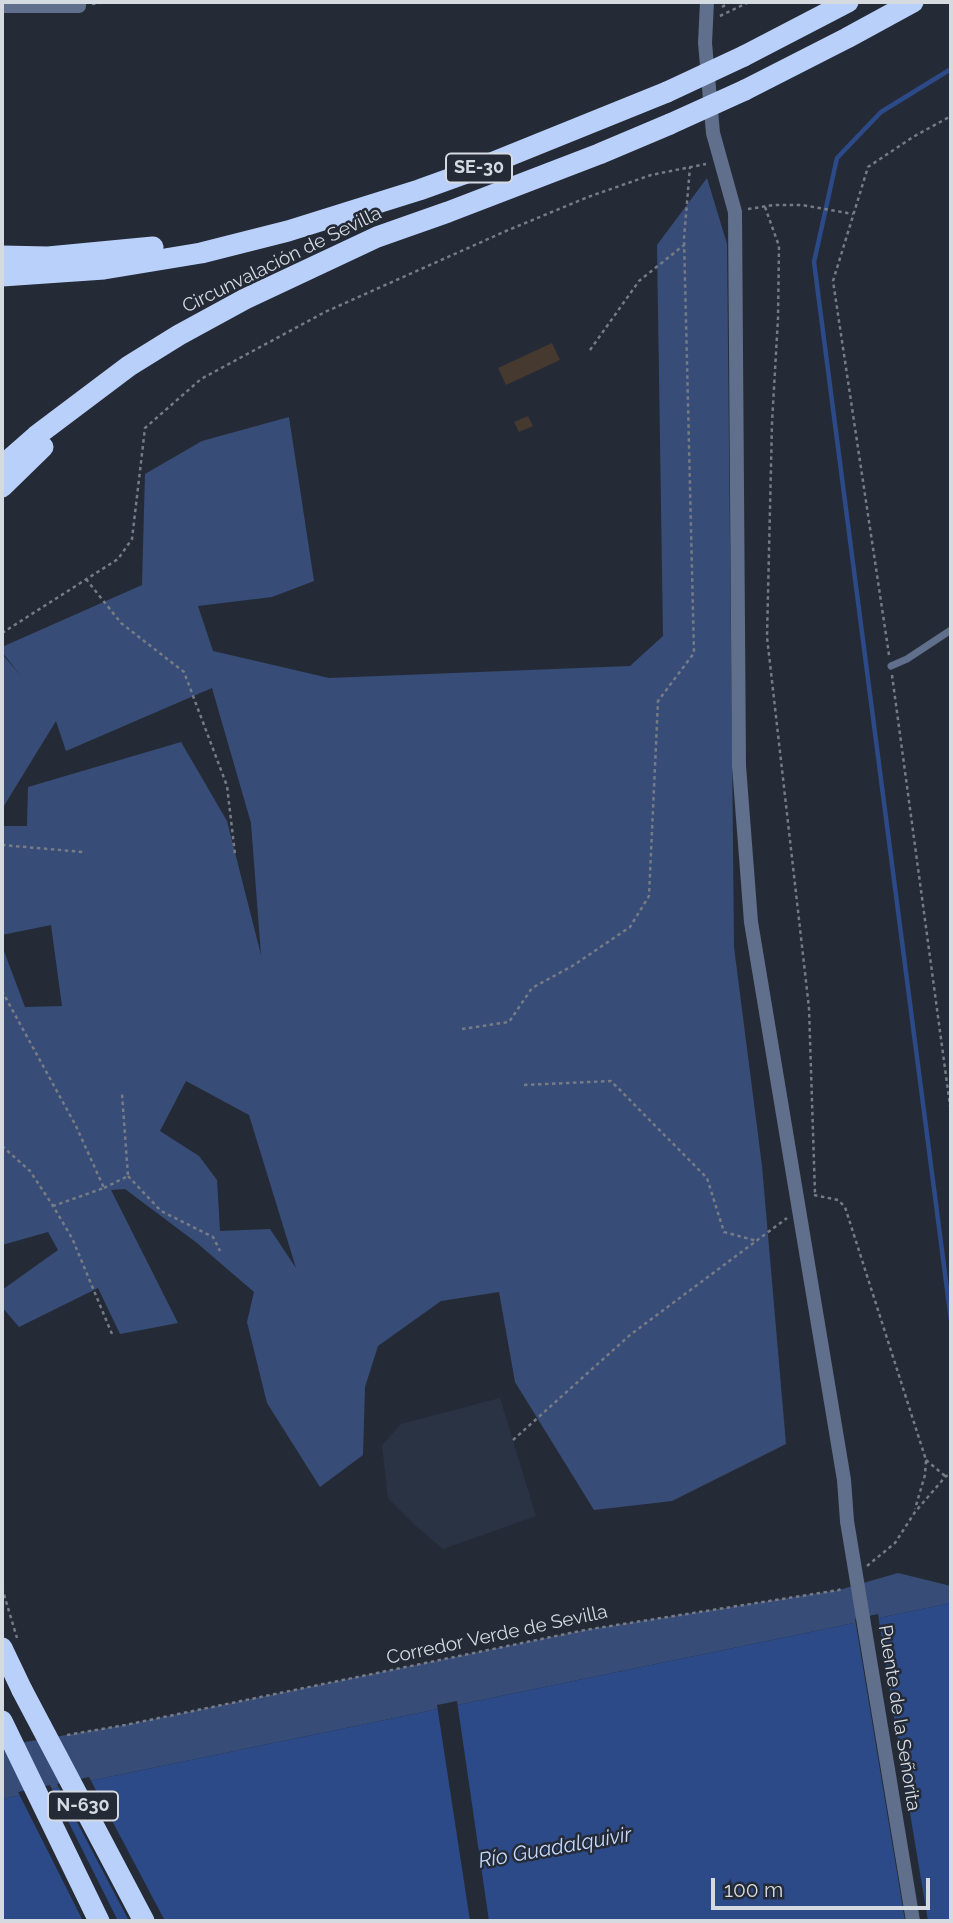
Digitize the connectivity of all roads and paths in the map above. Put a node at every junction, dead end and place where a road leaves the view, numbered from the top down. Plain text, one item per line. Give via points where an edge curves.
1 (79, 2) edge
2 (675, 2) edge
3 (695, 2) edge
4 (707, 2) edge
5 (723, 2) edge
6 (730, 2) edge
7 (749, 2) edge
8 (848, 2) edge
9 (913, 2) edge
10 (2, 6) edge
11 (717, 18) dead end
12 (951, 116) edge
13 (721, 161) junction
14 (690, 167) junction
15 (765, 206) junction
16 (739, 211) junction
17 (288, 231) junction
18 (377, 237) junction
19 (684, 245) junction
20 (2, 256) edge
21 (2, 276) edge
22 (245, 299) junction
23 (590, 350) dead end
24 (2, 450) edge
25 (2, 466) edge
26 (2, 487) edge
27 (86, 579) junction
28 (951, 630) edge
29 (2, 633) edge
30 (891, 667) dead end
31 (2, 845) edge
32 (83, 852) dead end
33 (235, 853) dead end
34 (2, 991) edge
35 (462, 1029) dead end
36 (524, 1085) dead end
37 (122, 1094) dead end
38 (2, 1146) edge
39 (128, 1176) junction
40 (104, 1188) junction
41 (815, 1194) junction
42 (798, 1204) junction
43 (53, 1206) junction
44 (757, 1241) junction
45 (220, 1251) dead end
46 (112, 1334) dead end
47 (513, 1440) dead end
48 (926, 1460) junction
49 (951, 1475) edge
50 (946, 1476) junction
51 (915, 1512) junction
52 (867, 1567) dead end
53 (848, 1583) dead end
54 (2, 1588) edge
55 (7, 1606) junction
56 (2, 1609) edge
57 (12, 1624) dead end
58 (2, 1648) edge
59 (2, 1721) edge
60 (56, 1737) dead end
61 (99, 1921) edge
62 (144, 1921) edge
63 (913, 1921) edge

1 - 10 street via 79,6
2 - 3 path
4 - 13 street, Puente de la Señorita via 705,43 713,133
5 - 6 path
7 - 11 path
8 - 17 highway, Circunvalación de Sevilla / SE-30, bridge via 667,92 469,172
9 - 18 highway, Circunvalación de Sevilla / SE-30, bridge via 670,124
12 - 15 path via 868,167 853,214 802,205
13 - 14 path
13 - 16 street, Puente de la Señorita
14 - 19 path
14 - 27 path via 651,175 506,231 325,312 201,379 145,428 132,539 118,559
15 - 16 path
15 - 41 path via 779,246 767,637 809,1008
16 - 42 street, Puente de la Señorita via 739,766 751,922
17 - 20 highway via 105,253
17 - 21 highway, Circunvalación de Sevilla / SE-30 via 201,253 104,269
18 - 22 highway, Circunvalación de Sevilla / SE-30
18 - 24 highway via 275,270 188,316 104,368
19 - 23 path via 639,281
19 - 35 path via 694,653 658,701 649,897 630,927 532,988 509,1022
22 - 25 highway, Circunvalación de Sevilla / SE-30 via 129,366
22 - 26 highway via 72,423
27 - 29 path
27 - 33 path via 121,622 184,672 227,786
28 - 30 lane
31 - 32 path
34 - 40 path via 76,1126
36 - 44 path via 611,1082 707,1178 724,1232
37 - 39 path
38 - 43 path via 30,1171
39 - 40 path
39 - 45 path via 161,1211 213,1237
40 - 43 path
41 - 42 path
41 - 48 path via 838,1200 845,1207
42 - 44 path
42 - 63 street, Puente de la Señorita, bridge
43 - 46 path via 72,1238
44 - 47 path via 630,1335
48 - 50 path
48 - 51 path
49 - 50 path
50 - 51 path
51 - 52 path via 895,1543
53 - 60 path, Corredor Verde de Sevilla via 839,1590 586,1630
54 - 55 path
55 - 56 path
55 - 57 path
58 - 62 highway, N-630, bridge
59 - 61 highway, N-630, bridge

